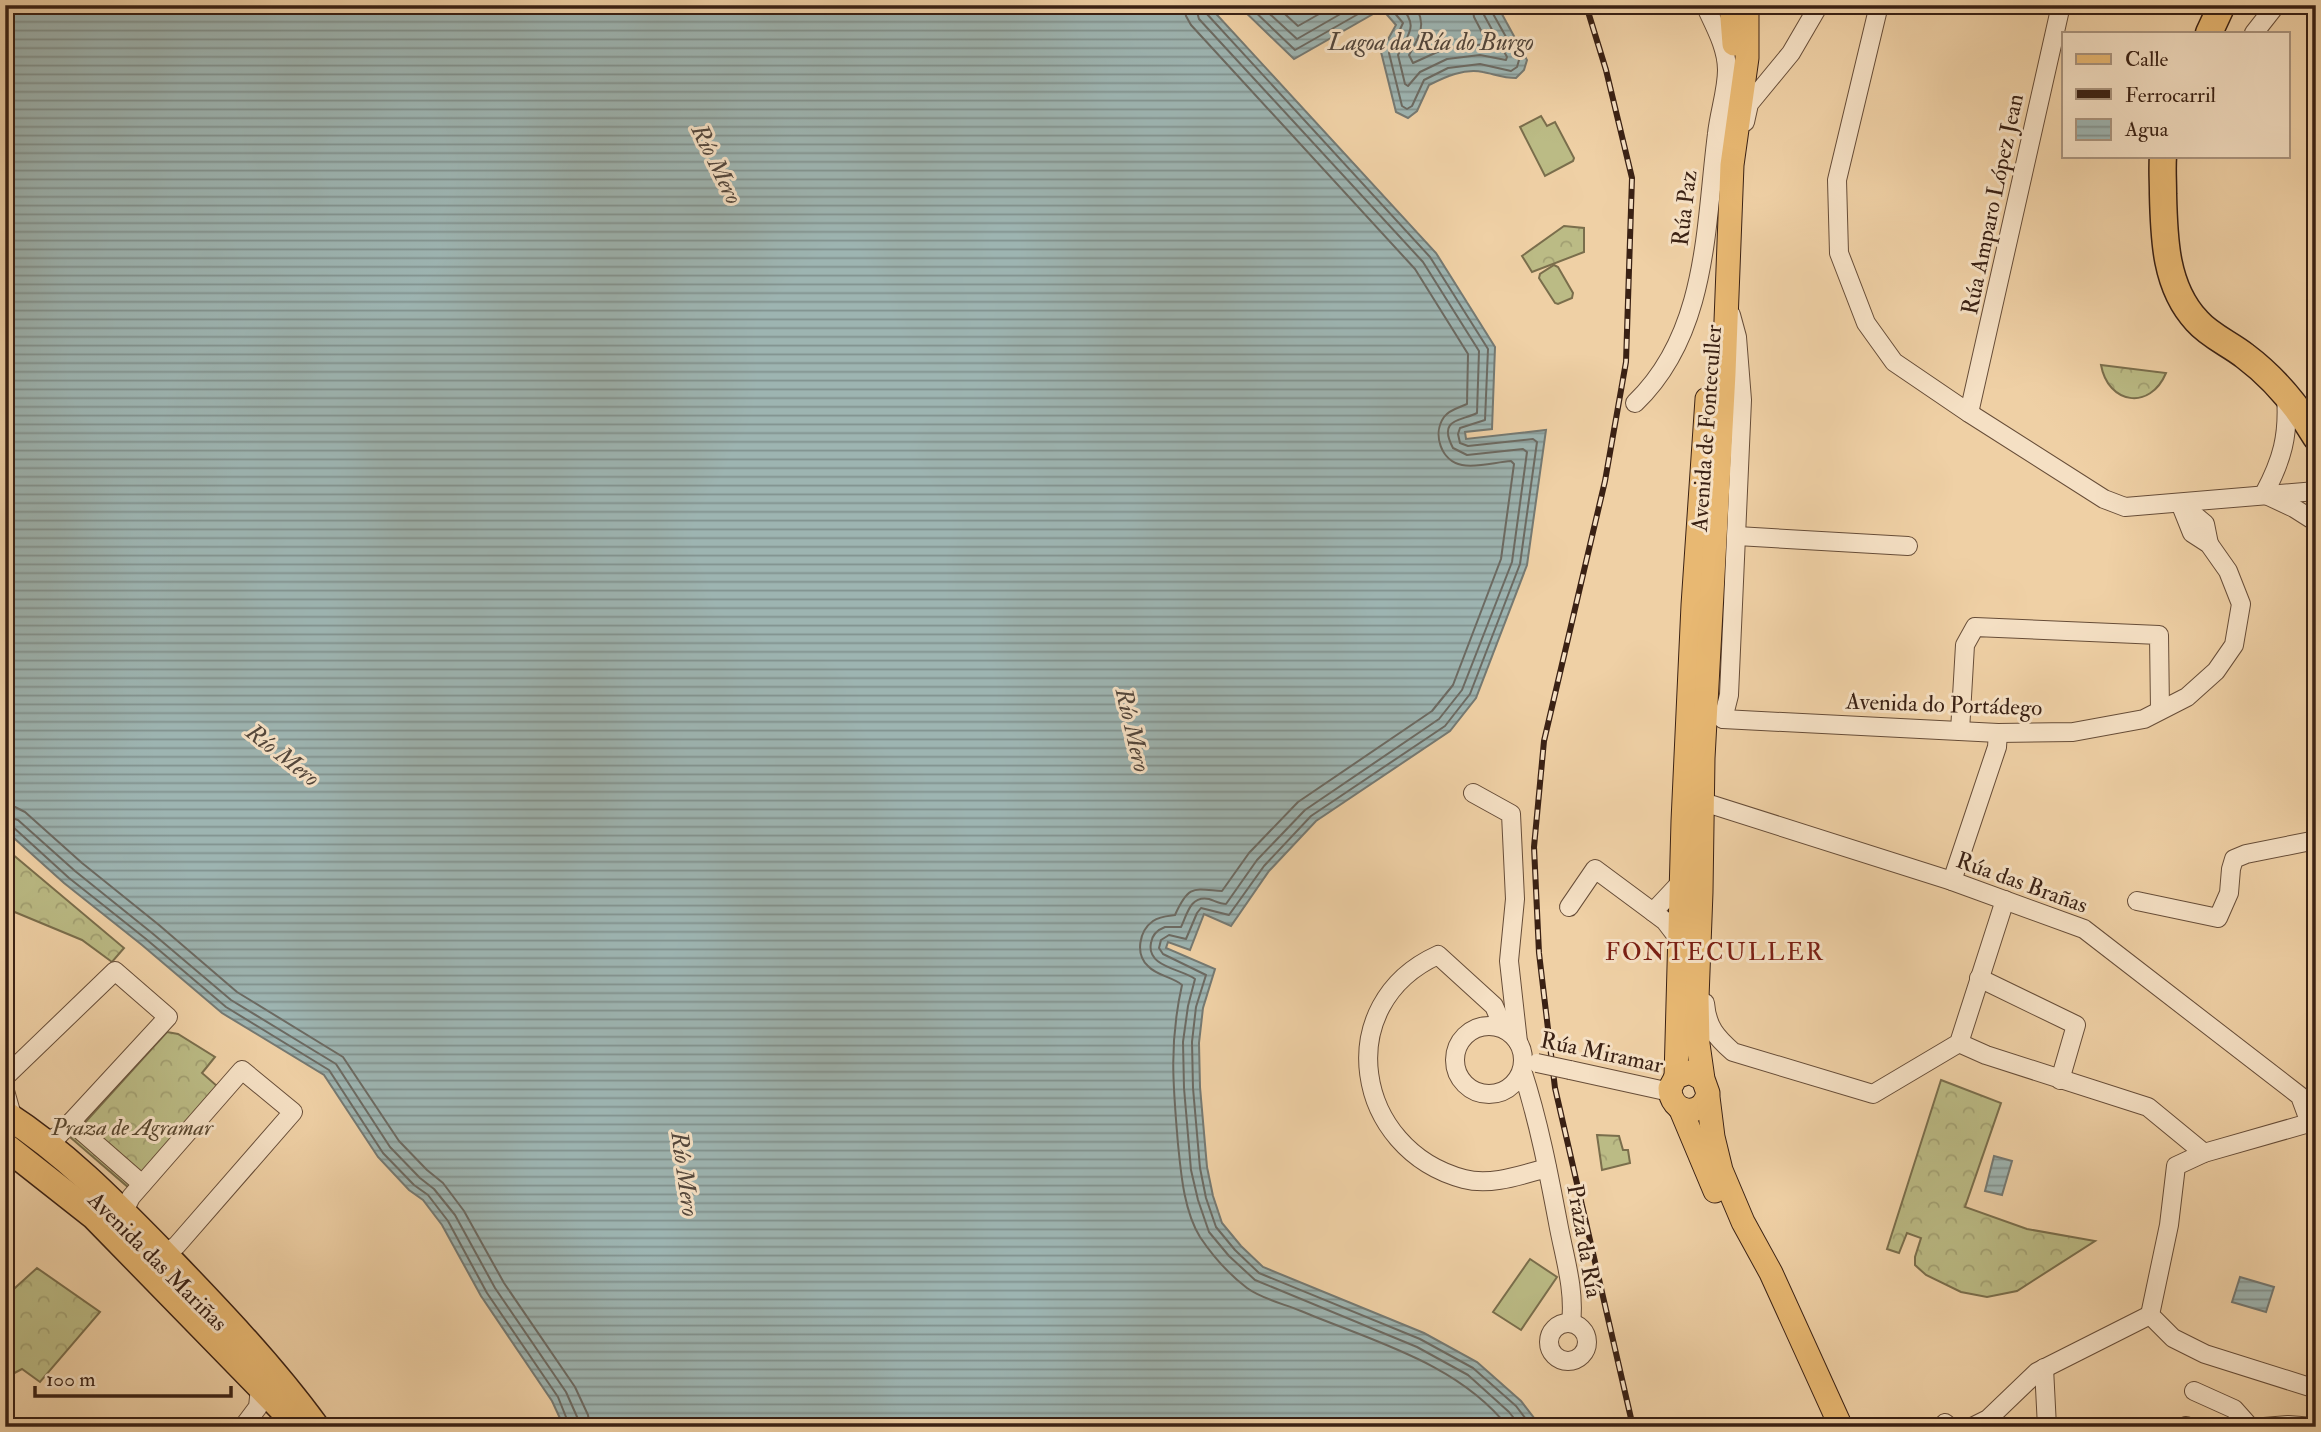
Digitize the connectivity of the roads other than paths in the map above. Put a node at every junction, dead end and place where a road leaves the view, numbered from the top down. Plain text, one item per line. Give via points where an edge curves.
1 (1705, 5) edge
2 (1731, 5) edge
3 (1740, 5) edge
4 (1748, 5) edge
5 (1819, 5) edge
6 (1879, 5) edge
7 (2061, 5) edge
8 (2222, 5) edge
9 (2276, 5) edge
10 (2209, 32) edge
11 (2255, 32) edge
12 (1747, 58) junction
13 (2163, 158) edge
14 (1732, 165) junction
15 (1733, 397) junction
16 (2286, 397) junction
17 (1635, 403) dead end
18 (1969, 414) junction
19 (2316, 437) edge
20 (2316, 491) edge
21 (2263, 494) junction
22 (2223, 498) junction
23 (2180, 503) junction
24 (1699, 513) junction
25 (2316, 522) edge
26 (1737, 536) junction
27 (2209, 544) junction
28 (1908, 546) dead end
29 (1693, 605) junction
30 (2160, 710) junction
31 (1709, 720) junction
32 (1960, 731) junction
33 (1998, 733) junction
34 (1473, 793) dead end
35 (1700, 800) junction
36 (2316, 840) edge
37 (1683, 851) junction
38 (1683, 880) junction
39 (1952, 881) junction
40 (1985, 893) junction
41 (2006, 900) junction
42 (2137, 901) dead end
43 (1569, 907) dead end
44 (1653, 912) junction
45 (1993, 934) junction
46 (1690, 935) junction
47 (1979, 978) junction
48 (1504, 1029) junction
49 (1518, 1042) junction
50 (1959, 1043) junction
51 (1733, 1052) junction
52 (1528, 1065) junction
53 (5, 1077) edge
54 (2060, 1080) junction
55 (1704, 1082) junction
56 (5, 1091) edge
57 (1676, 1093) junction
58 (71, 1122) junction
59 (2313, 1122) edge
60 (17, 1133) edge
61 (2204, 1153) junction
62 (1547, 1168) junction
63 (142, 1184) junction
64 (123, 1213) junction
65 (162, 1252) junction
66 (1766, 1277) junction
67 (2150, 1315) junction
68 (1571, 1323) dead end
69 (2044, 1368) junction
70 (260, 1388) junction
71 (2316, 1389) edge
72 (2194, 1391) dead end
73 (243, 1427) edge
74 (301, 1427) edge
75 (315, 1427) edge
76 (1831, 1427) edge
77 (1841, 1427) edge
78 (1972, 1427) edge
79 (2047, 1427) edge
80 (2250, 1427) edge
81 (2264, 1427) edge
82 (2314, 1427) edge

1 - 17 street, Rúa Paz via 1727,69 1700,279 1684,331 1653,386
2 - 24 main road, Avenida de Fonteculler via 1735,32 1732,97
3 - 12 street
4 - 12 main road, Avenida de Fonteculler
5 - 14 street via 1791,53 1749,104 1743,143
6 - 18 street via 1837,180 1839,253 1866,323 1894,362
7 - 18 street, Rúa Amparo López Jean
8 - 10 highway
9 - 11 street
12 - 14 main road, Avenida de Fonteculler
13 - 16 highway via 2169,265 2184,305 2197,323 2249,358
14 - 15 main road, Avenida de Fonteculler via 1727,300
15 - 24 main road via 1716,411
15 - 26 street
15 - 31 main road, Avenida de Fonteculler via 1707,672
16 - 19 highway
16 - 21 street via 2287,430 2280,462
18 - 23 street via 2104,499 2125,507
20 - 21 street
21 - 22 street
21 - 25 street
22 - 23 street
22 - 27 street
23 - 27 street, Avenida do Portádego via 2205,524
24 - 29 main road, Avenida de Fonteculler
26 - 28 street
26 - 31 street via 1729,695
27 - 30 street, Avenida do Portádego via 2228,571 2241,604 2234,645 2216,671 2187,697
29 - 31 street via 1701,622
29 - 37 main road, Avenida de Fonteculler
30 - 32 street via 2159,635 1975,627 1965,645
30 - 33 street, Avenida do Portádego via 2144,719 2073,732
31 - 32 street, Avenida do Portádego
31 - 35 street, Avenida de Fonteculler
31 - 35 main road, Avenida de Fonteculler
32 - 33 street, Avenida do Portádego
33 - 39 street
34 - 49 street via 1511,814 1514,899 1509,961
35 - 37 street, Avenida de Fonteculler
35 - 39 street, Rúa das Brañas
35 - 46 main road, Avenida de Fonteculler
36 - 42 street via 2234,859 2229,892 2218,918
37 - 38 main road, Avenida de Fonteculler
38 - 44 street
38 - 46 main road, Avenida de Fonteculler
39 - 40 street, Rúa das Brañas
40 - 41 street, Rúa das Brañas
40 - 45 street
41 - 45 street
41 - 59 street, Rúa das Brañas via 2084,929 2300,1096
43 - 44 street via 1595,869
44 - 46 street
45 - 47 street
46 - 51 street via 1705,966 1709,1028
46 - 55 main road, Avenida de Fonteculler
46 - 57 main road, Avenida de Fonteculler
47 - 50 street
47 - 54 street via 2076,1025
48 - 49 street, Praza da Ría
48 - 52 street via 1485,1026 1466,1034 1455,1052 1456,1071 1469,1088 1490,1095 1510,1088
48 - 62 street, Praza da Ría via 1494,1006 1438,955 1396,983 1384,1001 1367,1052 1370,1084 1380,1114 1399,1140 1429,1166 1465,1180 1505,1180
49 - 52 street, Praza da Ría
50 - 51 street via 1873,1094
50 - 54 street
51 - 55 street via 1718,1054
52 - 57 street, Rúa Miramar, bridge
52 - 62 street, Praza da Ría
53 - 58 street via 115,971 168,1017
54 - 61 street via 2148,1107
55 - 57 main road via 1690,1073
55 - 57 main road via 1704,1104 1698,1109 1689,1111
55 - 66 main road, Avenida de Fonteculler via 1721,1170
56 - 60 street
57 - 66 main road, Avenida de Fonteculler via 1714,1188
58 - 60 street via 54,1138
58 - 63 street
59 - 61 street
60 - 64 highway via 77,1168
60 - 70 highway
60 - 74 highway, Avenida das Mariñas via 192,1307
60 - 75 highway, Avenida das Mariñas via 141,1240
61 - 67 street via 2176,1167
62 - 68 street, Praza da Ría via 1574,1303
63 - 64 street
63 - 65 street via 242,1070 293,1112 177,1245
64 - 65 highway
65 - 75 highway via 256,1354
66 - 76 main road
66 - 77 main road
67 - 69 street
67 - 71 street via 2173,1338 2205,1354
69 - 78 street via 1988,1419
69 - 79 street
70 - 73 street via 258,1407
70 - 74 highway
72 - 80 street via 2234,1409
81 - 82 street

